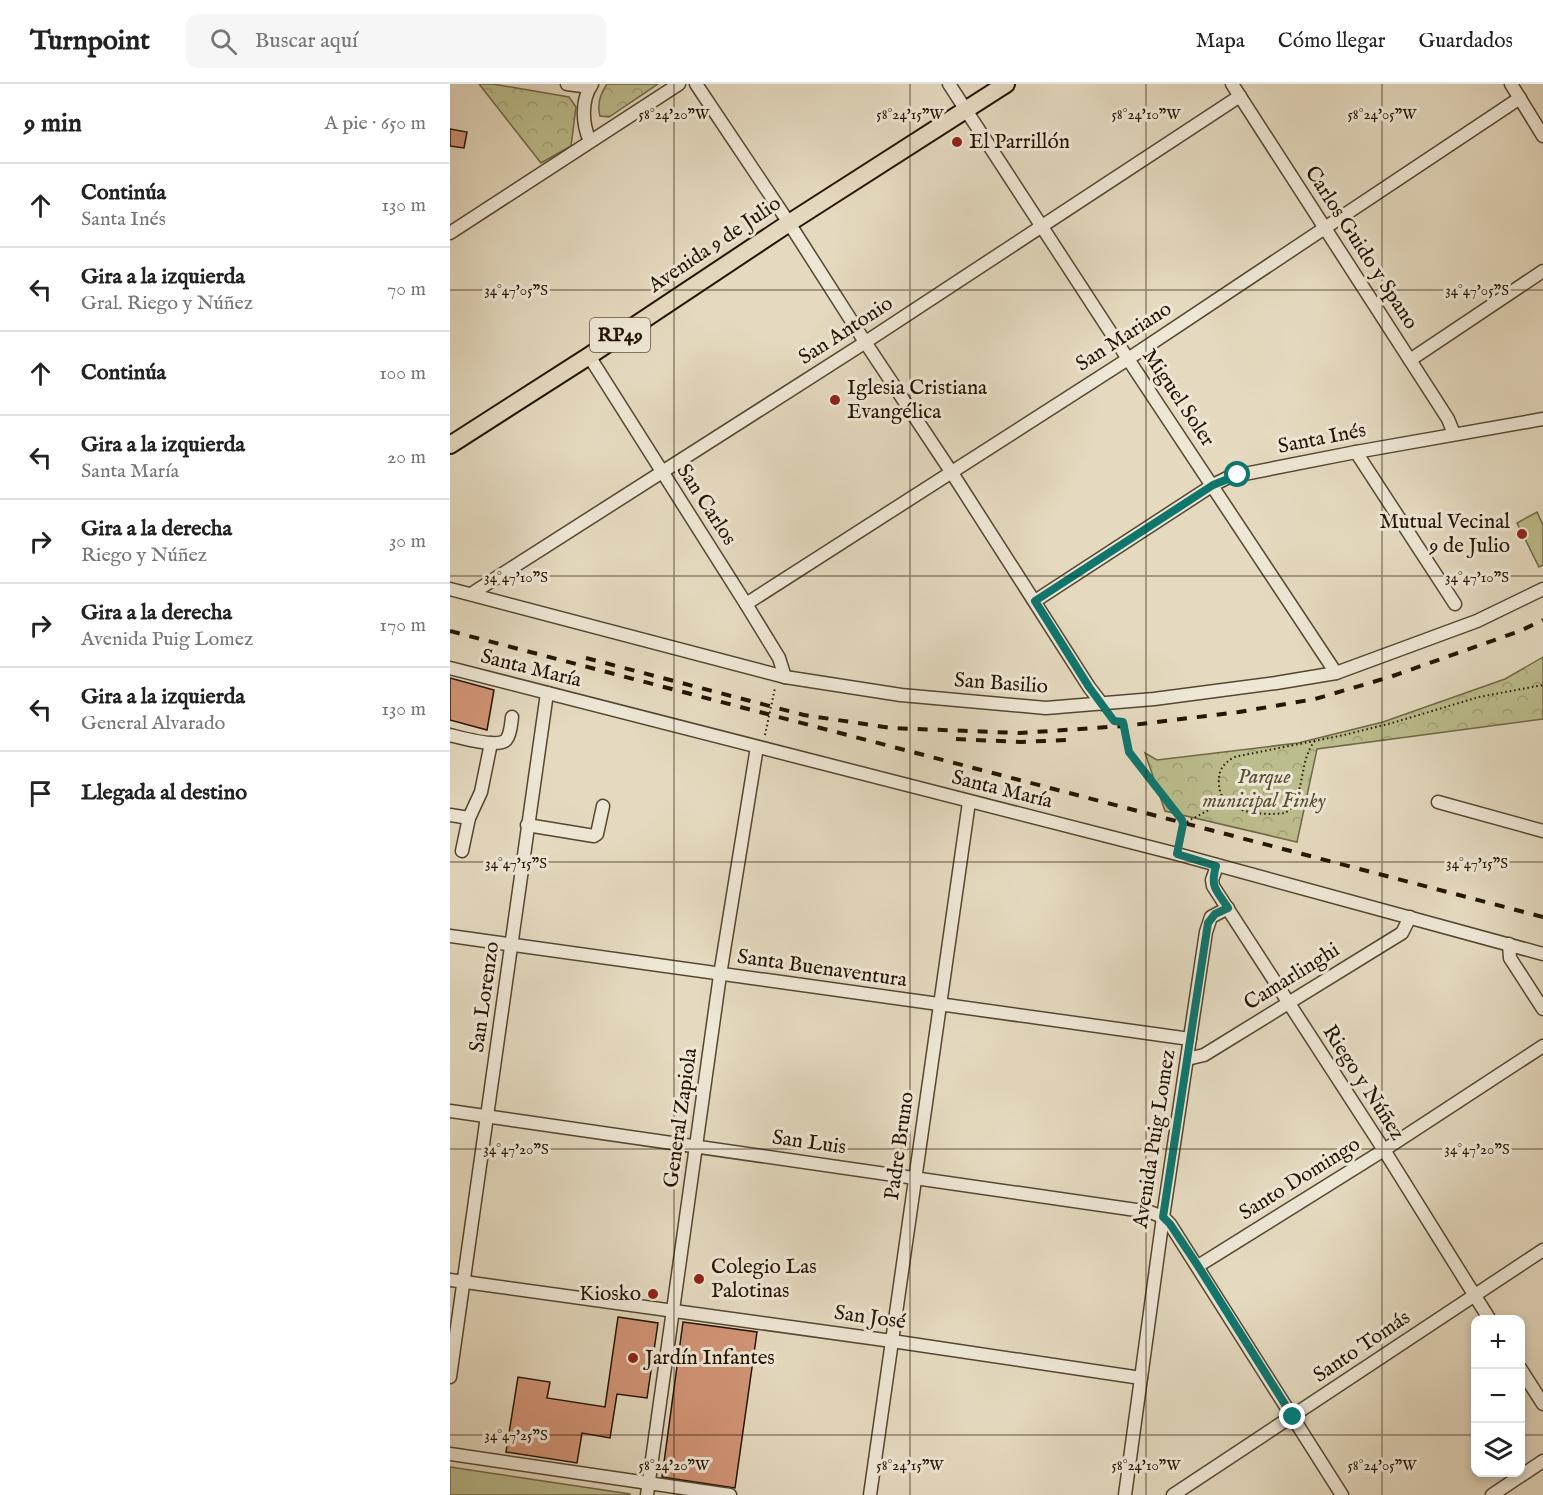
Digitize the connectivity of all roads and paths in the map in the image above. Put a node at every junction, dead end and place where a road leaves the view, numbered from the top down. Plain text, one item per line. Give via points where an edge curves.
1 (567, 84) edge
2 (679, 84) edge
3 (696, 84) edge
4 (949, 84) edge
5 (1006, 84) edge
6 (1232, 84) edge
7 (1512, 84) edge
8 (591, 86) edge
9 (1240, 96) junction
10 (1520, 98) junction
11 (966, 110) junction
12 (1543, 136) edge
13 (590, 141) junction
14 (789, 223) junction
15 (1043, 226) junction
16 (1325, 229) junction
17 (450, 233) edge
18 (1543, 271) edge
19 (865, 342) junction
20 (589, 356) junction
21 (1128, 358) junction
22 (1410, 360) junction
23 (1543, 419) edge
24 (1455, 434) junction
25 (450, 445) edge
26 (1356, 452) junction
27 (952, 473) junction
28 (662, 474) junction
29 (1213, 485) junction
30 (450, 589) edge
31 (1543, 589) edge
32 (471, 594) junction
33 (1035, 601) junction
34 (746, 604) junction
35 (1455, 604) dead end
36 (450, 668) edge
37 (1336, 673) junction
38 (782, 676) junction
39 (1543, 685) edge
40 (548, 693) junction
41 (1101, 704) junction
42 (512, 717) dead end
43 (450, 735) edge
44 (1315, 741) junction
45 (491, 743) junction
46 (757, 747) junction
47 (1225, 801) junction
48 (969, 802) junction
49 (1438, 802) dead end
50 (603, 806) dead end
51 (450, 815) edge
52 (470, 818) junction
53 (1183, 824) junction
54 (527, 825) junction
55 (1543, 831) edge
56 (462, 851) dead end
57 (1177, 854) junction
58 (1216, 866) junction
59 (1228, 908) junction
60 (1410, 917) junction
61 (450, 936) edge
62 (1509, 944) junction
63 (512, 945) junction
64 (1543, 954) edge
65 (720, 975) junction
66 (1287, 1002) junction
67 (940, 1005) junction
68 (1543, 1009) edge
69 (1190, 1039) junction
70 (1543, 1046) edge
71 (1187, 1059) junction
72 (450, 1111) edge
73 (489, 1116) junction
74 (696, 1147) junction
75 (1384, 1150) junction
76 (914, 1177) junction
77 (1163, 1217) junction
78 (1543, 1250) edge
79 (1198, 1266) junction
80 (450, 1280) edge
81 (464, 1282) junction
82 (1474, 1295) junction
83 (674, 1311) junction
84 (1487, 1315) edge
85 (892, 1341) junction
86 (1522, 1369) edge
87 (450, 1377) edge
88 (1142, 1378) junction
89 (1543, 1404) edge
90 (1293, 1417) junction
91 (450, 1454) edge
92 (1543, 1461) edge
93 (648, 1489) edge
94 (730, 1495) edge
95 (870, 1495) edge
96 (1125, 1495) edge
97 (1173, 1495) edge
98 (1342, 1495) edge
99 (1492, 1495) edge

1 - 8 street
2 - 13 street
3 - 14 street
4 - 11 street, Miguel Soler
5 - 11 main road, Avenida 9 de Julio / RP49
6 - 9 street, Carlos Guido y Spano
7 - 10 street
8 - 13 street via 584,120
9 - 15 street, San Antonio
9 - 16 street, Carlos Guido y Spano
10 - 12 street
10 - 16 street, San Mariano
11 - 14 main road, Avenida 9 de Julio / RP49
11 - 15 street, Miguel Soler
13 - 17 street
14 - 19 street
14 - 20 main road, Avenida 9 de Julio / RP49
15 - 19 street, San Antonio
15 - 21 street, Miguel Soler
16 - 21 street, San Mariano
16 - 22 street, Carlos Guido y Spano
18 - 22 street
19 - 27 street
19 - 28 street, San Antonio
20 - 25 main road, Avenida 9 de Julio / RP49
20 - 28 street, San Carlos
21 - 27 street, San Mariano
21 - 29 street, Miguel Soler
22 - 24 street, Carlos Guido y Spano
23 - 24 street, Santa Inés
24 - 26 street, Santa Inés
26 - 29 street, Santa Inés via 1238,475
26 - 35 street
27 - 33 street
27 - 34 street, San Mariano
28 - 32 street, San Antonio
28 - 34 street, San Carlos
29 - 33 street, Santa Inés
29 - 37 street, Miguel Soler
30 - 32 street, San Basilio
31 - 37 street, San Basilio via 1477,621
32 - 38 street, San Basilio
33 - 41 street
34 - 38 street, San Carlos via 779,658
36 - 40 street, Santa María
37 - 41 street, San Basilio
38 - 41 street, San Basilio via 846,688 975,703 1046,708
38 - 46 path via 764,740
39 - 44 path via 1479,697
40 - 46 street, Santa María
40 - 54 street, San Lorenzo
41 - 53 path via 1114,721 1123,722 1129,752
42 - 45 street via 506,740
43 - 45 street
44 - 47 path via 1227,761 1218,780
44 - 47 path via 1307,752 1290,810 1264,815
45 - 52 street via 481,792
46 - 48 street, Santa María
46 - 65 street, General Zapiola
47 - 53 path
48 - 57 street, Santa María
48 - 67 street, Padre Bruno
49 - 55 street
50 - 54 street via 594,836
51 - 52 street
52 - 56 street
53 - 57 path
54 - 63 street, San Lorenzo
57 - 58 street, Santa María
58 - 59 street, Riego y Núñez via 1213,886
58 - 60 street, Santa María
59 - 66 street, Riego y Núñez
59 - 69 street, Avenida Puig Lomez via 1208,923
60 - 62 street, Santa María
60 - 66 street, Camarlinghi via 1402,933
61 - 63 street, Santa Buenaventura
62 - 64 street, Santa María
62 - 68 street via 1510,958
63 - 65 street, Santa Buenaventura
63 - 73 street, San Lorenzo
65 - 67 street, Santa Buenaventura
65 - 74 street, General Zapiola
66 - 71 street, Camarlinghi via 1204,1055
66 - 75 street, Riego y Núñez
67 - 69 street, Santa Buenaventura
67 - 76 street, Padre Bruno
69 - 71 street, Avenida Puig Lomez
70 - 75 street, Santo Domingo
71 - 77 street, Avenida Puig Lomez
72 - 73 street, San Luis
73 - 74 street, San Luis
73 - 81 street, San Lorenzo
74 - 76 street, San Luis
74 - 83 street, General Zapiola
75 - 79 street, Santo Domingo
75 - 82 street, Riego y Núñez
76 - 77 street, San Luis
76 - 85 street, Padre Bruno
77 - 79 street
77 - 88 street, Avenida Puig Lomez
78 - 82 street, Santo Tomás
79 - 90 street
80 - 81 street, San José
81 - 83 street, San José
81 - 87 street, San Lorenzo
82 - 84 street, Riego y Núñez
82 - 90 street, Santo Tomás
83 - 85 street, San José
83 - 93 street, General Zapiola
85 - 88 street, San José
85 - 95 street, Padre Bruno
86 - 89 street
88 - 96 street, Avenida Puig Lomez
90 - 97 street, Santo Tomás
90 - 98 street
91 - 93 street
92 - 99 street
93 - 94 street

